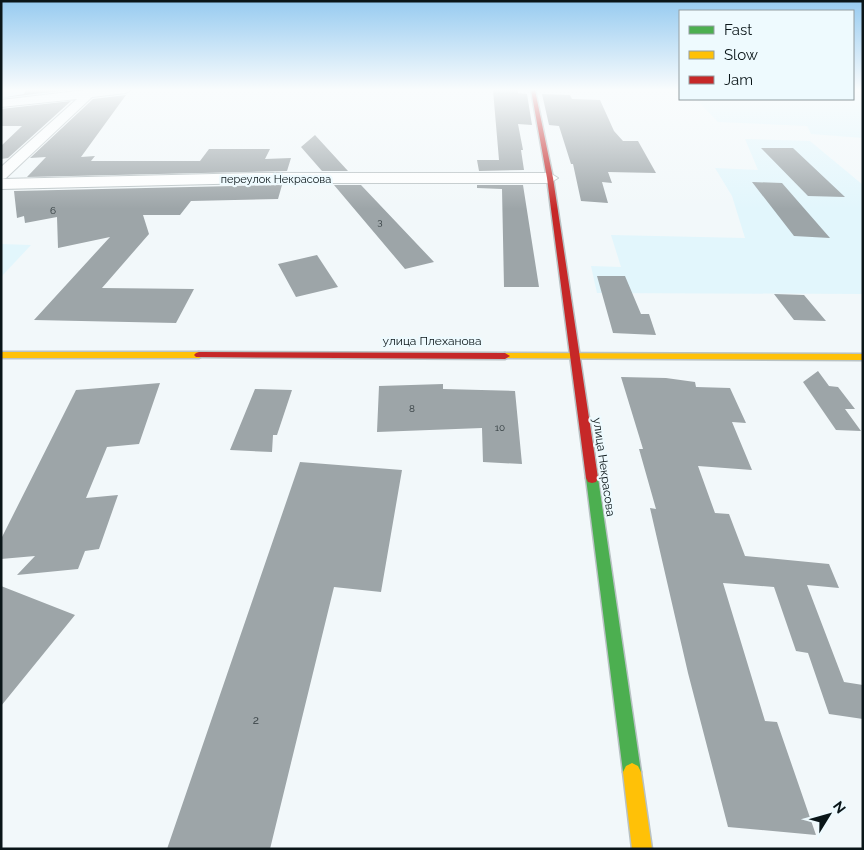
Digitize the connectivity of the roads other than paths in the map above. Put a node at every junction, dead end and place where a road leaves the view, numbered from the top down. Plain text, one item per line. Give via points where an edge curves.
1 (51, 130) edge
2 (541, 130) edge
3 (1, 176) edge
4 (550, 178) junction
5 (1, 184) edge
6 (1, 355) edge
7 (575, 356) junction
8 (863, 357) edge
9 (642, 849) edge

1 - 3 street
2 - 4 street, улица Некрасова
4 - 5 street, переулок Некрасова via 257,178
4 - 7 street, улица Некрасова
6 - 7 street, улица Плеханова
7 - 8 street, улица Плеханова
7 - 9 street, улица Некрасова

